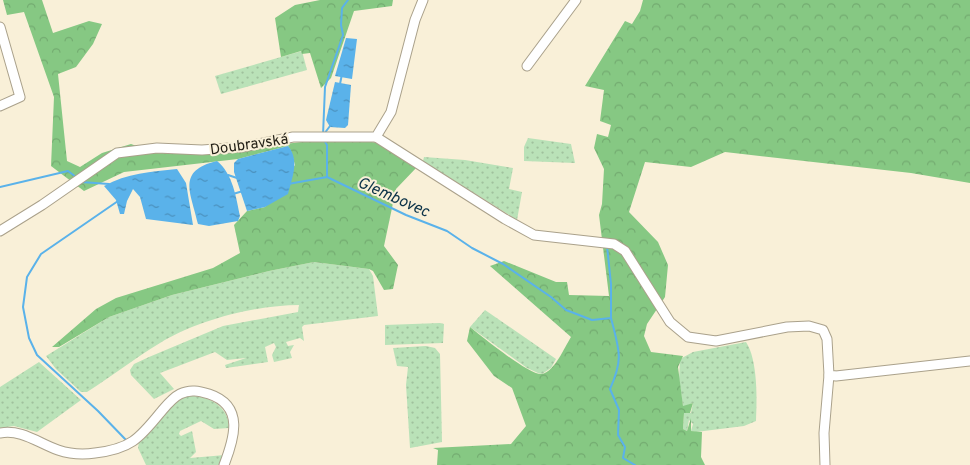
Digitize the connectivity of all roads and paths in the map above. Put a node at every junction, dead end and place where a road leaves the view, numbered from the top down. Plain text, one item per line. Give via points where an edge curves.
1 (423, 0) edge
2 (576, 0) edge
3 (0, 26) edge
4 (527, 66) dead end
5 (0, 106) edge
6 (376, 137) junction
7 (0, 231) edge
8 (970, 361) edge
9 (829, 374) junction
10 (0, 434) edge
11 (224, 465) edge
12 (825, 465) edge

1 - 6 street via 391,112
2 - 4 street
3 - 5 street via 20,97
6 - 7 street, Doubravská via 293,137 243,147 202,150 157,148 117,153
6 - 9 street via 534,235 620,247 670,322 688,336 716,341 787,327 809,326 823,330 827,339
8 - 9 street via 845,377
9 - 12 street
10 - 11 street via 22,434 70,454 110,451 134,442 169,402 190,390 217,397 232,416 234,437

